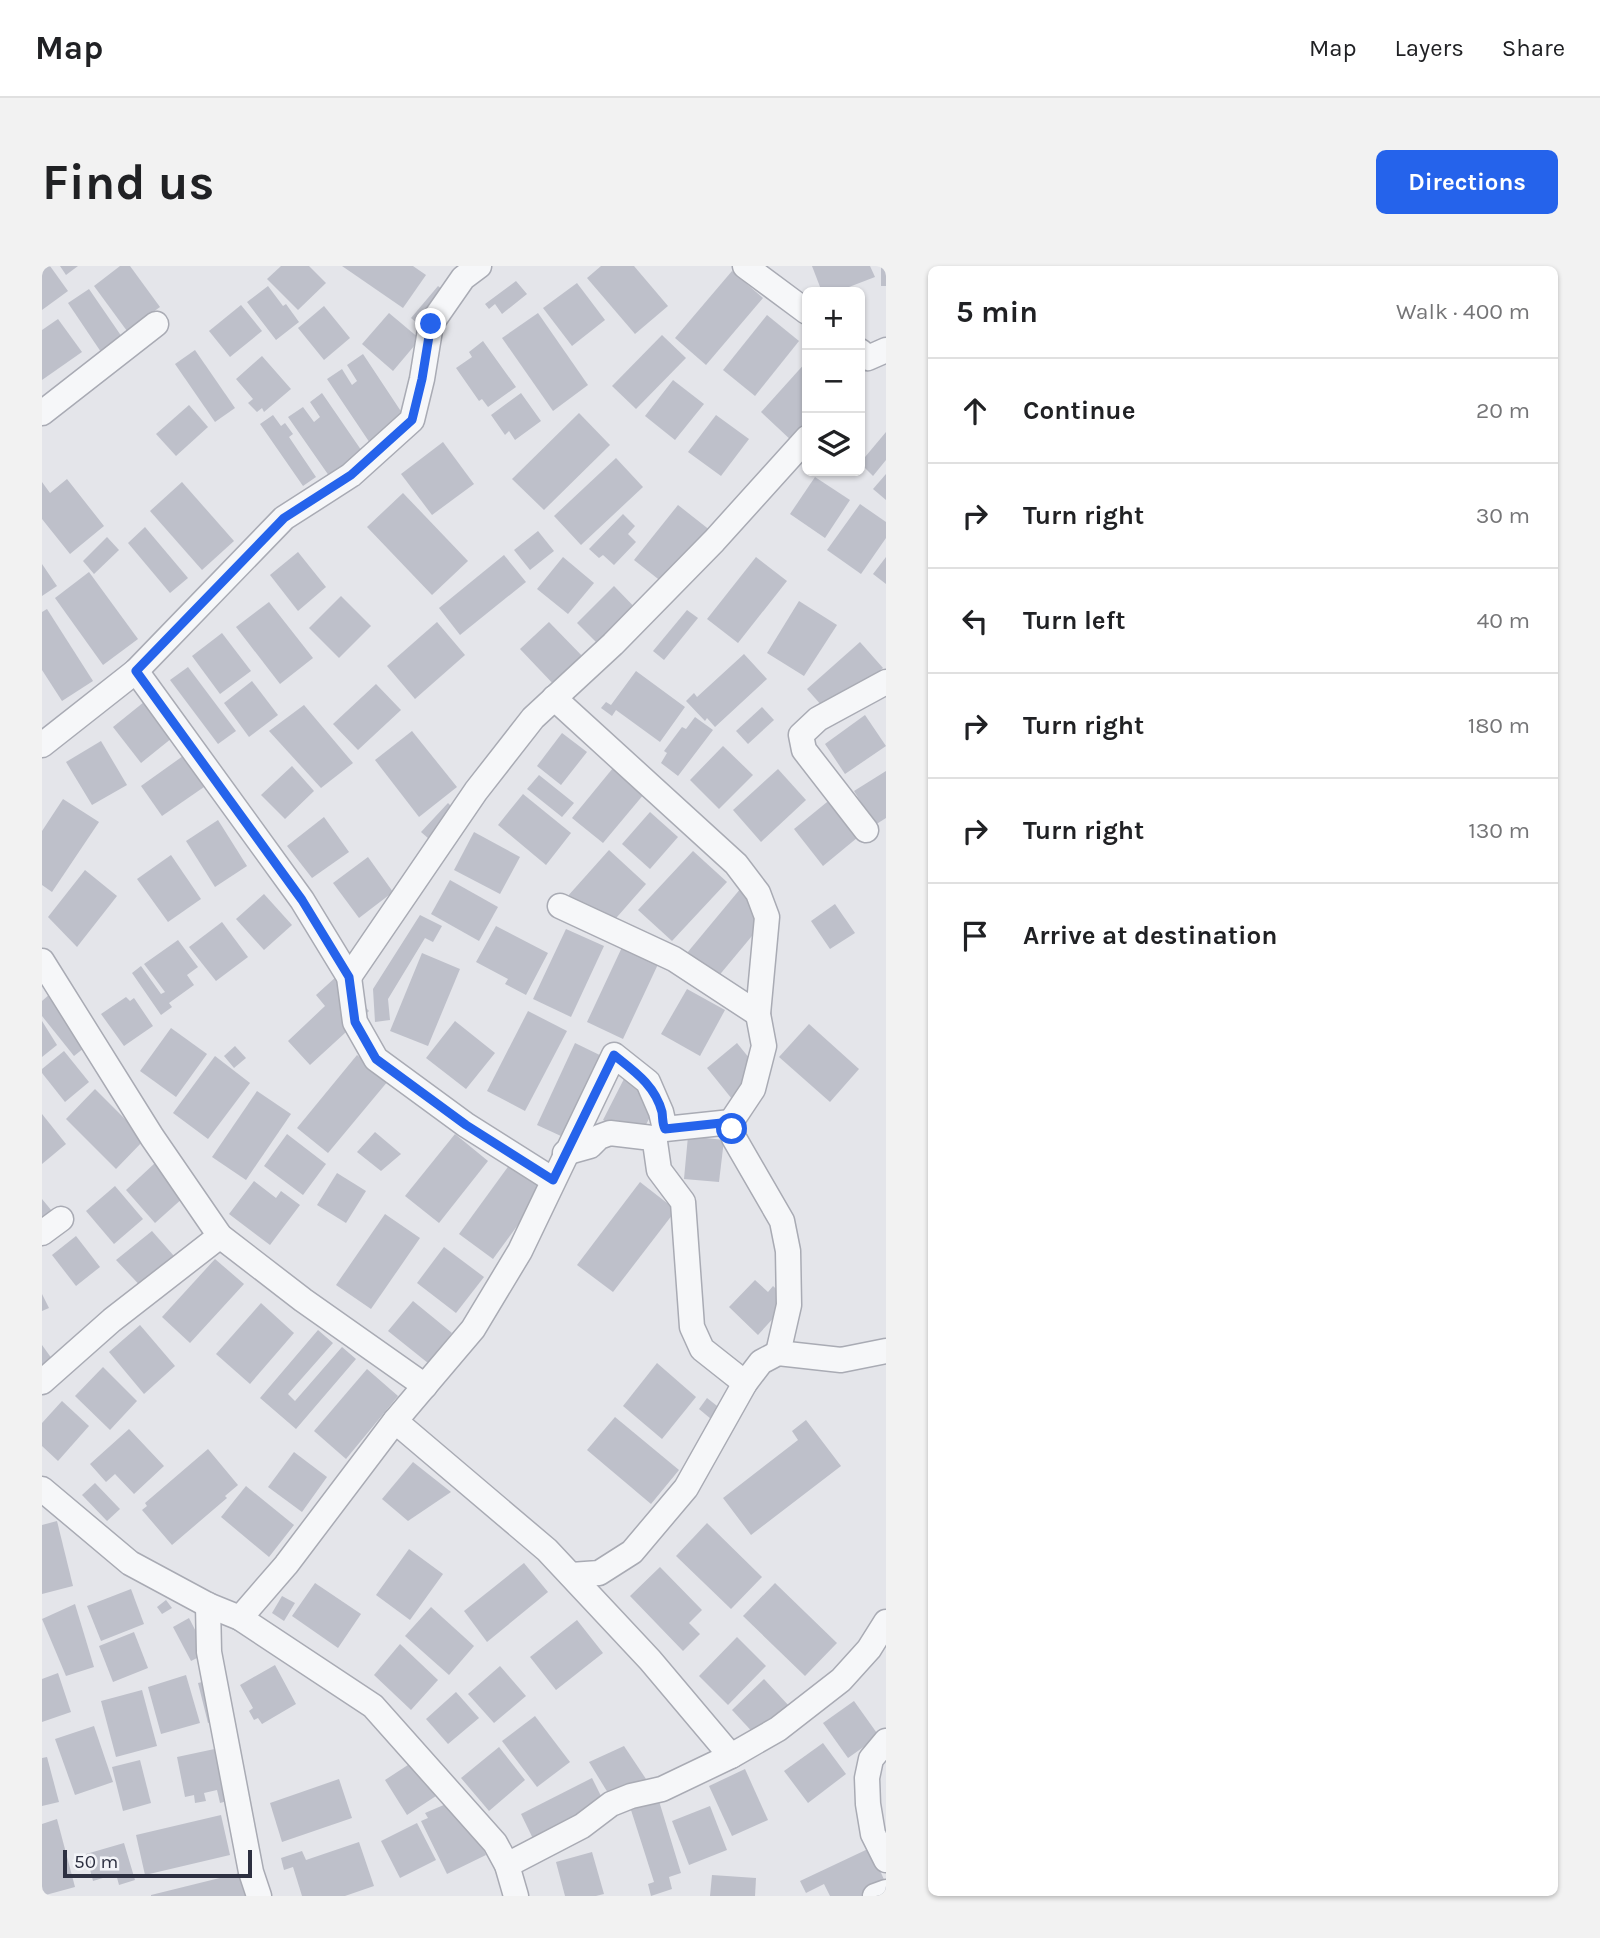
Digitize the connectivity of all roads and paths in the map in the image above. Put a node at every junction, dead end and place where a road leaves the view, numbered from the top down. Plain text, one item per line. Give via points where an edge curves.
1 (479, 266) edge
2 (745, 266) edge
3 (802, 308) edge
4 (156, 324) dead end
5 (42, 413) edge
6 (802, 444) edge
7 (136, 671) junction
8 (886, 682) edge
9 (554, 698) junction
10 (42, 745) edge
11 (866, 830) dead end
12 (560, 906) dead end
13 (42, 961) edge
14 (349, 977) junction
15 (758, 1014) junction
16 (731, 1122) junction
17 (565, 1153) junction
18 (553, 1180) junction
19 (220, 1236) junction
20 (886, 1350) edge
21 (778, 1353) junction
22 (42, 1382) edge
23 (745, 1382) junction
24 (425, 1386) junction
25 (395, 1421) junction
26 (42, 1489) edge
27 (571, 1576) junction
28 (208, 1605) junction
29 (240, 1618) junction
30 (886, 1622) edge
31 (886, 1741) edge
32 (731, 1756) junction
33 (886, 1860) edge
34 (507, 1865) junction
35 (886, 1892) edge
36 (259, 1896) edge
37 (516, 1896) edge
38 (874, 1896) edge

1 - 7 street via 463,278 431,324 412,420 351,475 284,518
2 - 3 street
4 - 5 street
6 - 9 street via 714,541
7 - 10 street
7 - 14 street via 302,900
8 - 11 street via 818,719 801,736 804,750
9 - 14 street via 476,791
9 - 15 street via 736,864 758,893 767,917
12 - 15 street via 674,959
13 - 19 street
14 - 18 street via 355,1022 376,1059 466,1125
15 - 16 street via 764,1046 753,1089
16 - 17 street via 665,1129 648,1082 614,1055
16 - 21 street via 734,1138 782,1221 789,1305
17 - 18 street
17 - 23 street via 590,1146 610,1133 652,1138 659,1170 684,1202 692,1327 702,1349
18 - 24 street via 520,1251 473,1329
19 - 22 street via 112,1320
19 - 24 street
20 - 21 street via 841,1360
21 - 23 street via 761,1362
23 - 27 street via 686,1488 632,1552 599,1573
24 - 25 street
25 - 27 street via 547,1550
25 - 29 street
26 - 28 street via 130,1563
27 - 32 street
28 - 29 street
28 - 36 street via 209,1652
29 - 34 street via 373,1706 495,1843
30 - 32 street via 841,1680 778,1729
31 - 33 street via 871,1759 867,1778 873,1834
32 - 34 street via 662,1789 611,1804 582,1826
34 - 37 street
35 - 38 street

